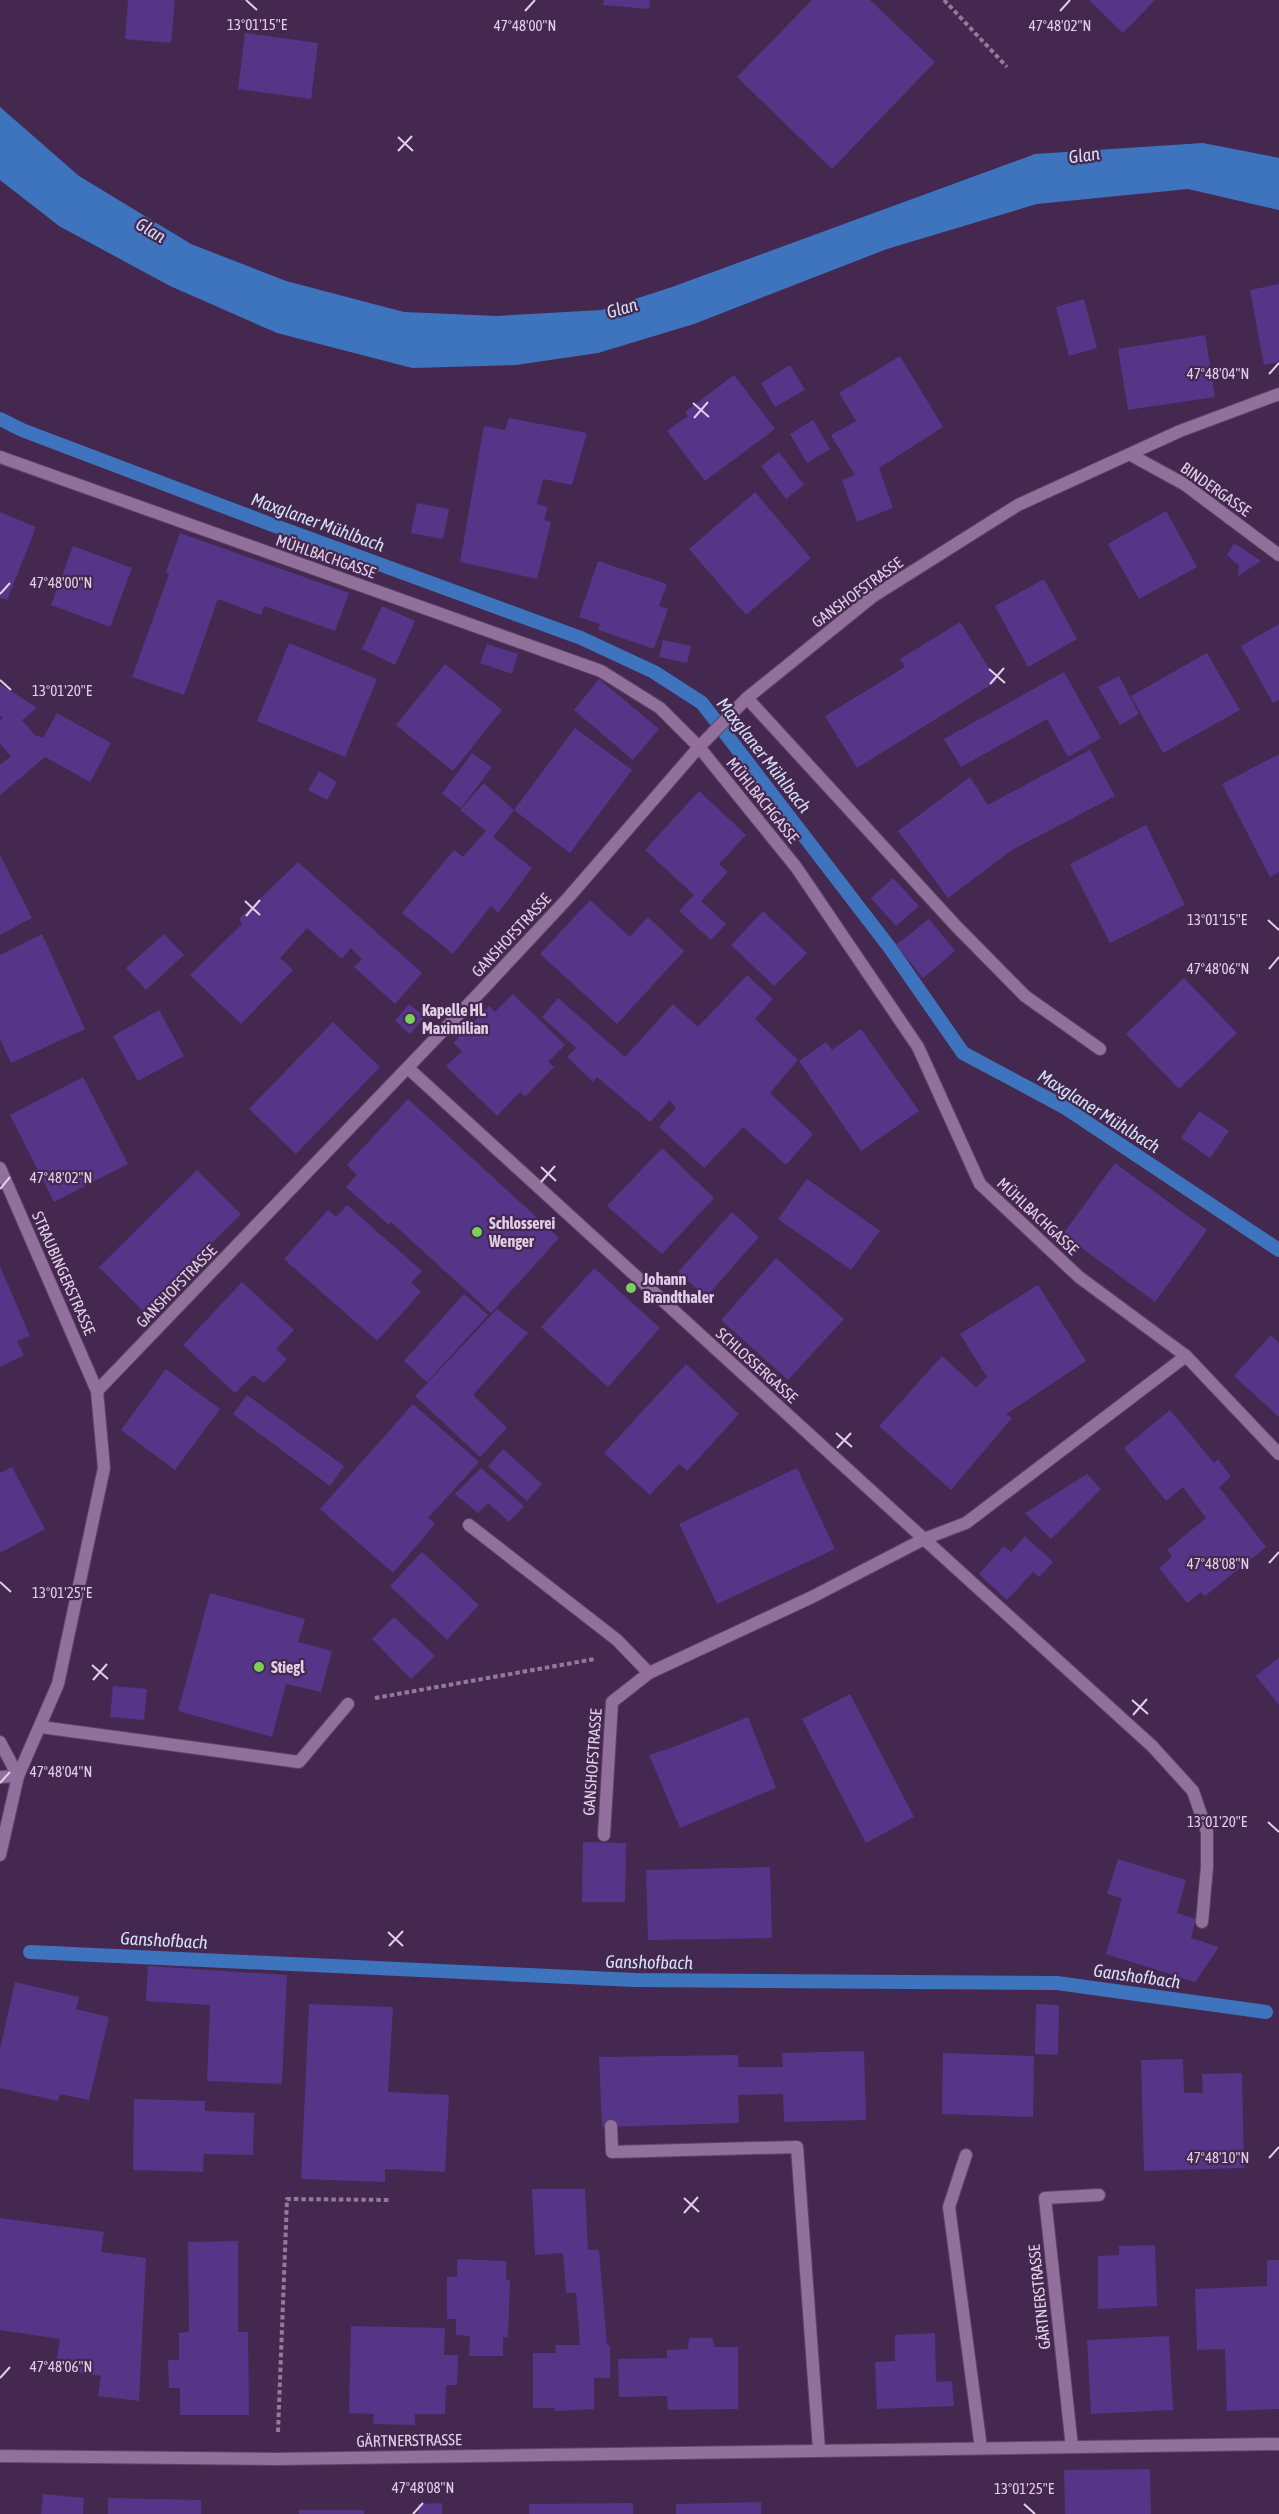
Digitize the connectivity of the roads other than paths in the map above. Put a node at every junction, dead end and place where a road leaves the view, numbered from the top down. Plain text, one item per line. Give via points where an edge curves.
1 (1279, 394) edge
2 (1131, 455) junction
3 (0, 457) edge
4 (1279, 555) edge
5 (747, 698) junction
6 (699, 747) junction
7 (1100, 1049) dead end
8 (409, 1069) junction
9 (0, 1168) edge
10 (1186, 1356) junction
11 (97, 1391) junction
12 (1279, 1454) edge
13 (469, 1525) dead end
14 (924, 1539) junction
15 (649, 1673) junction
16 (348, 1704) road end
17 (41, 1727) junction
18 (0, 1742) edge
19 (18, 1776) junction
20 (0, 1777) edge
21 (604, 1835) dead end
22 (0, 1855) edge
23 (1202, 1922) dead end
24 (610, 2126) dead end
25 (966, 2155) dead end
26 (1099, 2195) dead end
27 (1279, 2444) edge
28 (1072, 2447) junction
29 (981, 2448) junction
30 (819, 2450) junction
31 (0, 2456) edge

1 - 2 street, GANSHOFSTRASSE via 1180,431
2 - 4 street, BINDERGASSE via 1184,484
2 - 5 street, GANSHOFSTRASSE via 1018,505 872,597
3 - 6 street, MÜHLBACHGASSE via 601,671 660,708
5 - 6 street, GANSHOFSTRASSE
5 - 7 street via 1017,988
6 - 8 street, GANSHOFSTRASSE via 568,897
6 - 10 street, MÜHLBACHGASSE via 796,867 918,1047 980,1185 1079,1277
8 - 11 street, GANSHOFSTRASSE
8 - 14 street, SCHLOSSERGASSE
9 - 11 street, STRAUBINGERSTRASSE
10 - 12 street, MÜHLBACHGASSE
10 - 14 street via 966,1523
11 - 17 street via 105,1468 58,1684
13 - 15 street via 632,1653
14 - 15 street via 812,1597
14 - 23 street, SCHLOSSERGASSE via 1152,1746 1193,1791 1207,1832
15 - 21 street, GANSHOFSTRASSE via 612,1702
16 - 17 street via 299,1762
17 - 19 street
18 - 19 street
19 - 20 street
19 - 22 street
24 - 30 street via 612,2152 797,2147
25 - 29 street via 949,2208
26 - 28 street, GÄRTNERSTRASSE via 1045,2198
27 - 28 street, GÄRTNERSTRASSE
28 - 29 street, GÄRTNERSTRASSE
29 - 30 street, GÄRTNERSTRASSE
30 - 31 street, GÄRTNERSTRASSE via 277,2459

